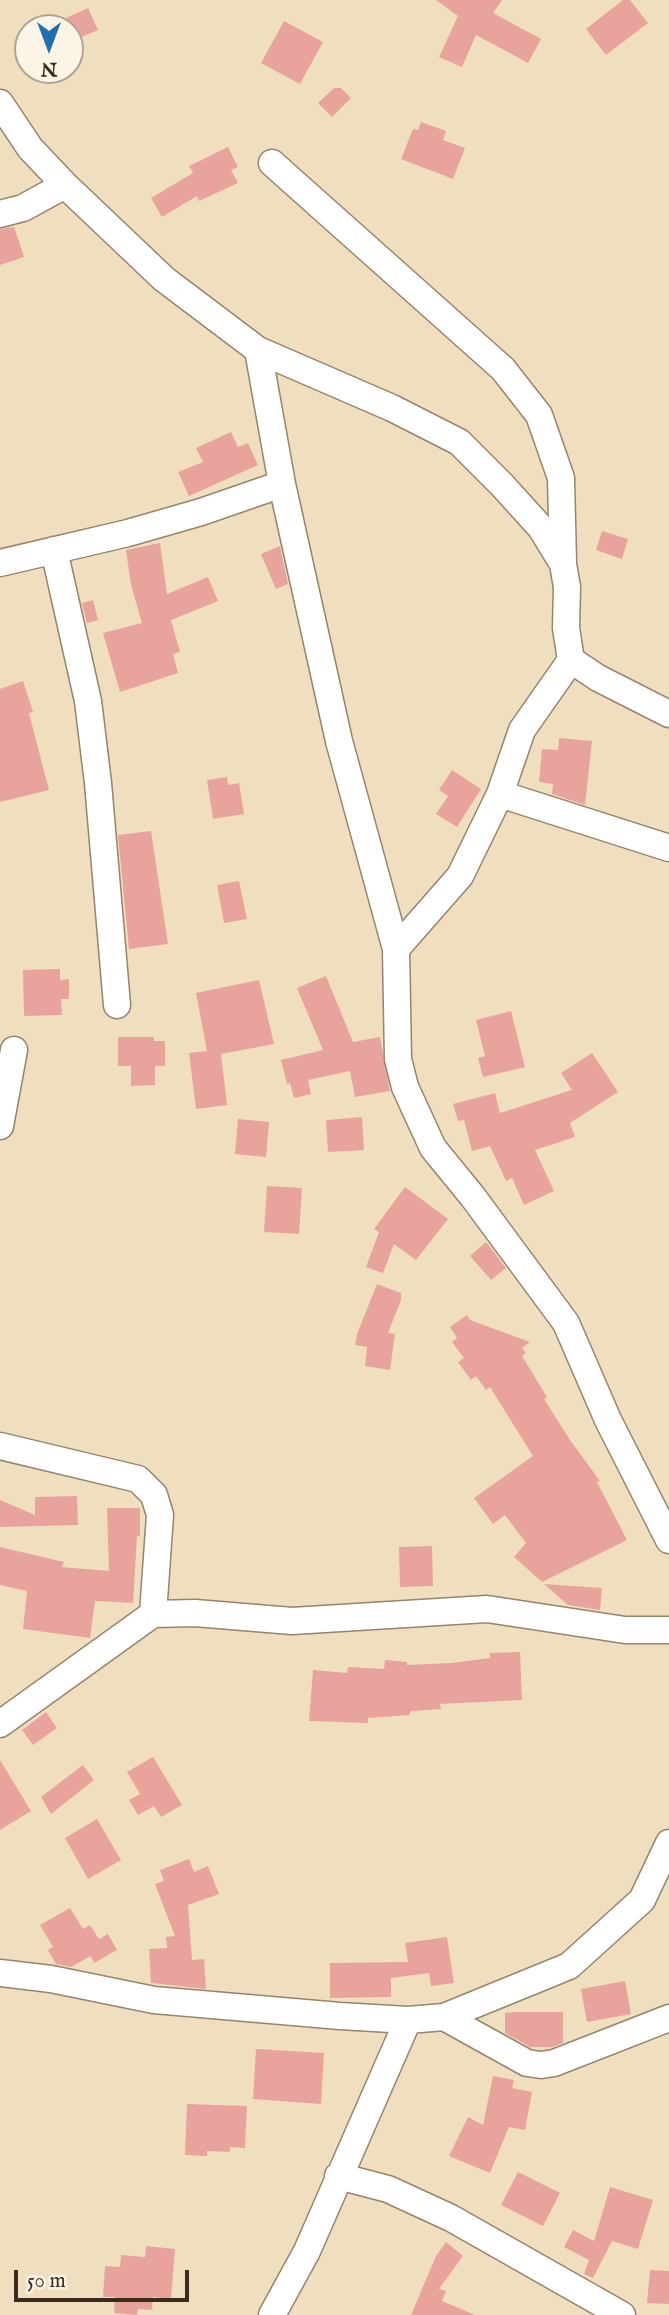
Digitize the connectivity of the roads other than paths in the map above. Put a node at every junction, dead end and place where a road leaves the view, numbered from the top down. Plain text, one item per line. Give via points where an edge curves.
1 (0, 103) edge
2 (272, 163) dead end
3 (65, 185) junction
4 (0, 214) edge
5 (258, 350) junction
6 (282, 484) junction
7 (54, 550) junction
8 (0, 563) edge
9 (563, 564) junction
10 (571, 660) junction
11 (669, 714) edge
12 (500, 794) junction
13 (669, 848) edge
14 (396, 949) junction
15 (117, 1005) dead end
16 (14, 1050) dead end
17 (0, 1126) edge
18 (0, 1446) edge
19 (669, 1540) edge
20 (153, 1614) junction
21 (669, 1630) edge
22 (0, 1724) edge
23 (669, 1843) edge
24 (0, 1973) edge
25 (444, 2017) junction
26 (669, 2018) edge
27 (408, 2020) junction
28 (338, 2176) junction
29 (277, 2314) edge
30 (622, 2315) edge

1 - 3 street via 30,148
2 - 9 street via 503,369 539,415 561,478
3 - 4 street via 23,208
3 - 5 street via 164,279
5 - 6 street
5 - 9 street via 459,442 541,528
6 - 7 street via 201,512
6 - 14 street via 339,741
7 - 8 street
7 - 15 street via 89,714
9 - 10 street
10 - 11 street
10 - 12 street via 522,730
12 - 13 street
12 - 14 street via 460,876
14 - 19 street via 398,1059 410,1099 433,1148 566,1323 608,1420
16 - 17 street
18 - 20 street via 138,1479 154,1495 160,1515
20 - 21 street via 292,1621 487,1609 625,1630
20 - 22 street
23 - 25 street via 642,1900 569,1966
24 - 27 street via 154,2000
25 - 26 street via 527,2063 541,2064
25 - 27 street
27 - 28 street
28 - 29 street
28 - 30 street via 388,2189 451,2218

